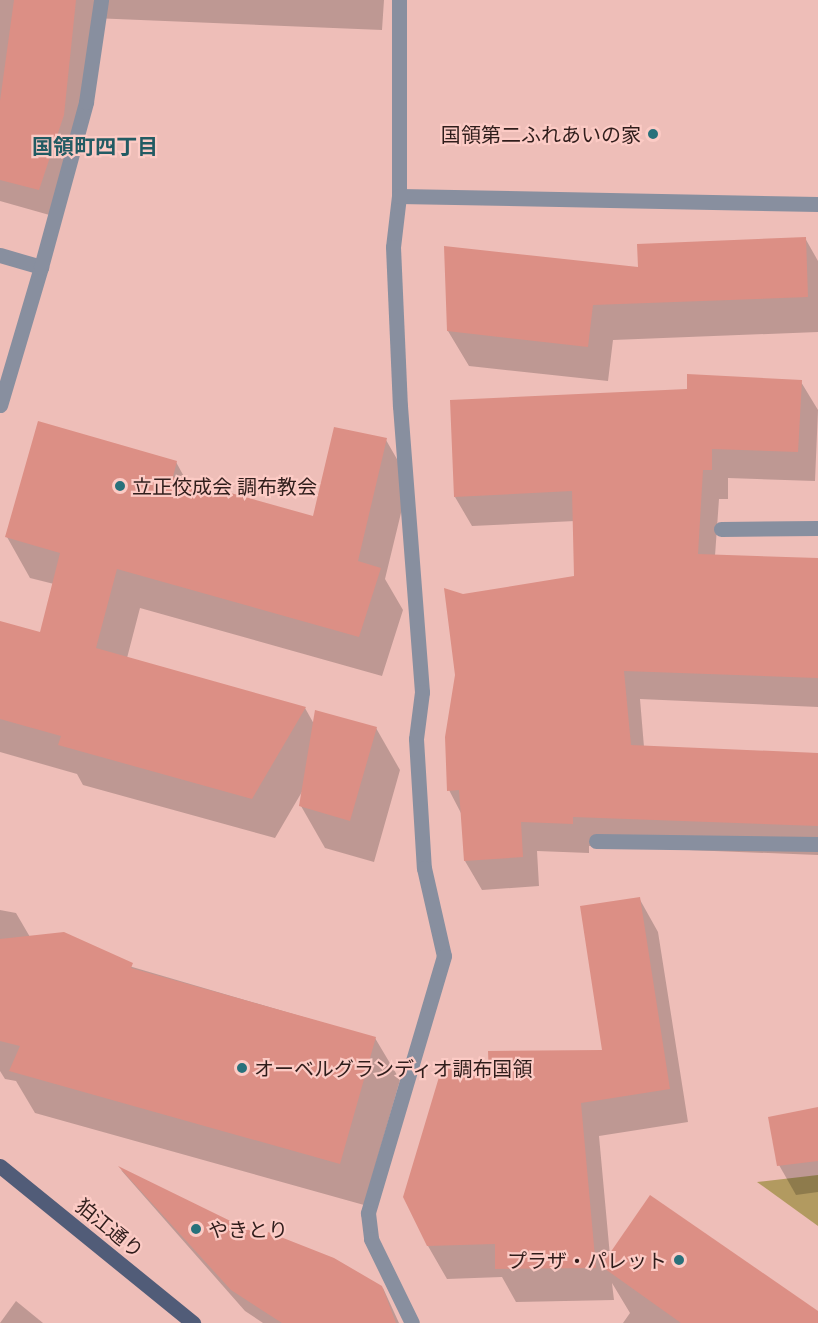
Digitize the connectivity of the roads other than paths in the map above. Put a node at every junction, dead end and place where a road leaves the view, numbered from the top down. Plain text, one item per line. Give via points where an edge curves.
1 (101, 0) edge
2 (399, 0) edge
3 (399, 196) junction
4 (818, 204) edge
5 (0, 255) edge
6 (41, 267) junction
7 (0, 405) edge
8 (818, 528) edge
9 (721, 529) dead end
10 (596, 841) dead end
11 (818, 844) edge
12 (0, 1166) edge
13 (193, 1323) edge
14 (412, 1323) edge

1 - 6 street via 86,102
2 - 3 street
3 - 4 street
3 - 14 street via 393,247 422,692 418,763 424,868 444,956 368,1213 370,1239
5 - 6 street
6 - 7 street
8 - 9 street
10 - 11 street
12 - 13 main road, 狛江通り

